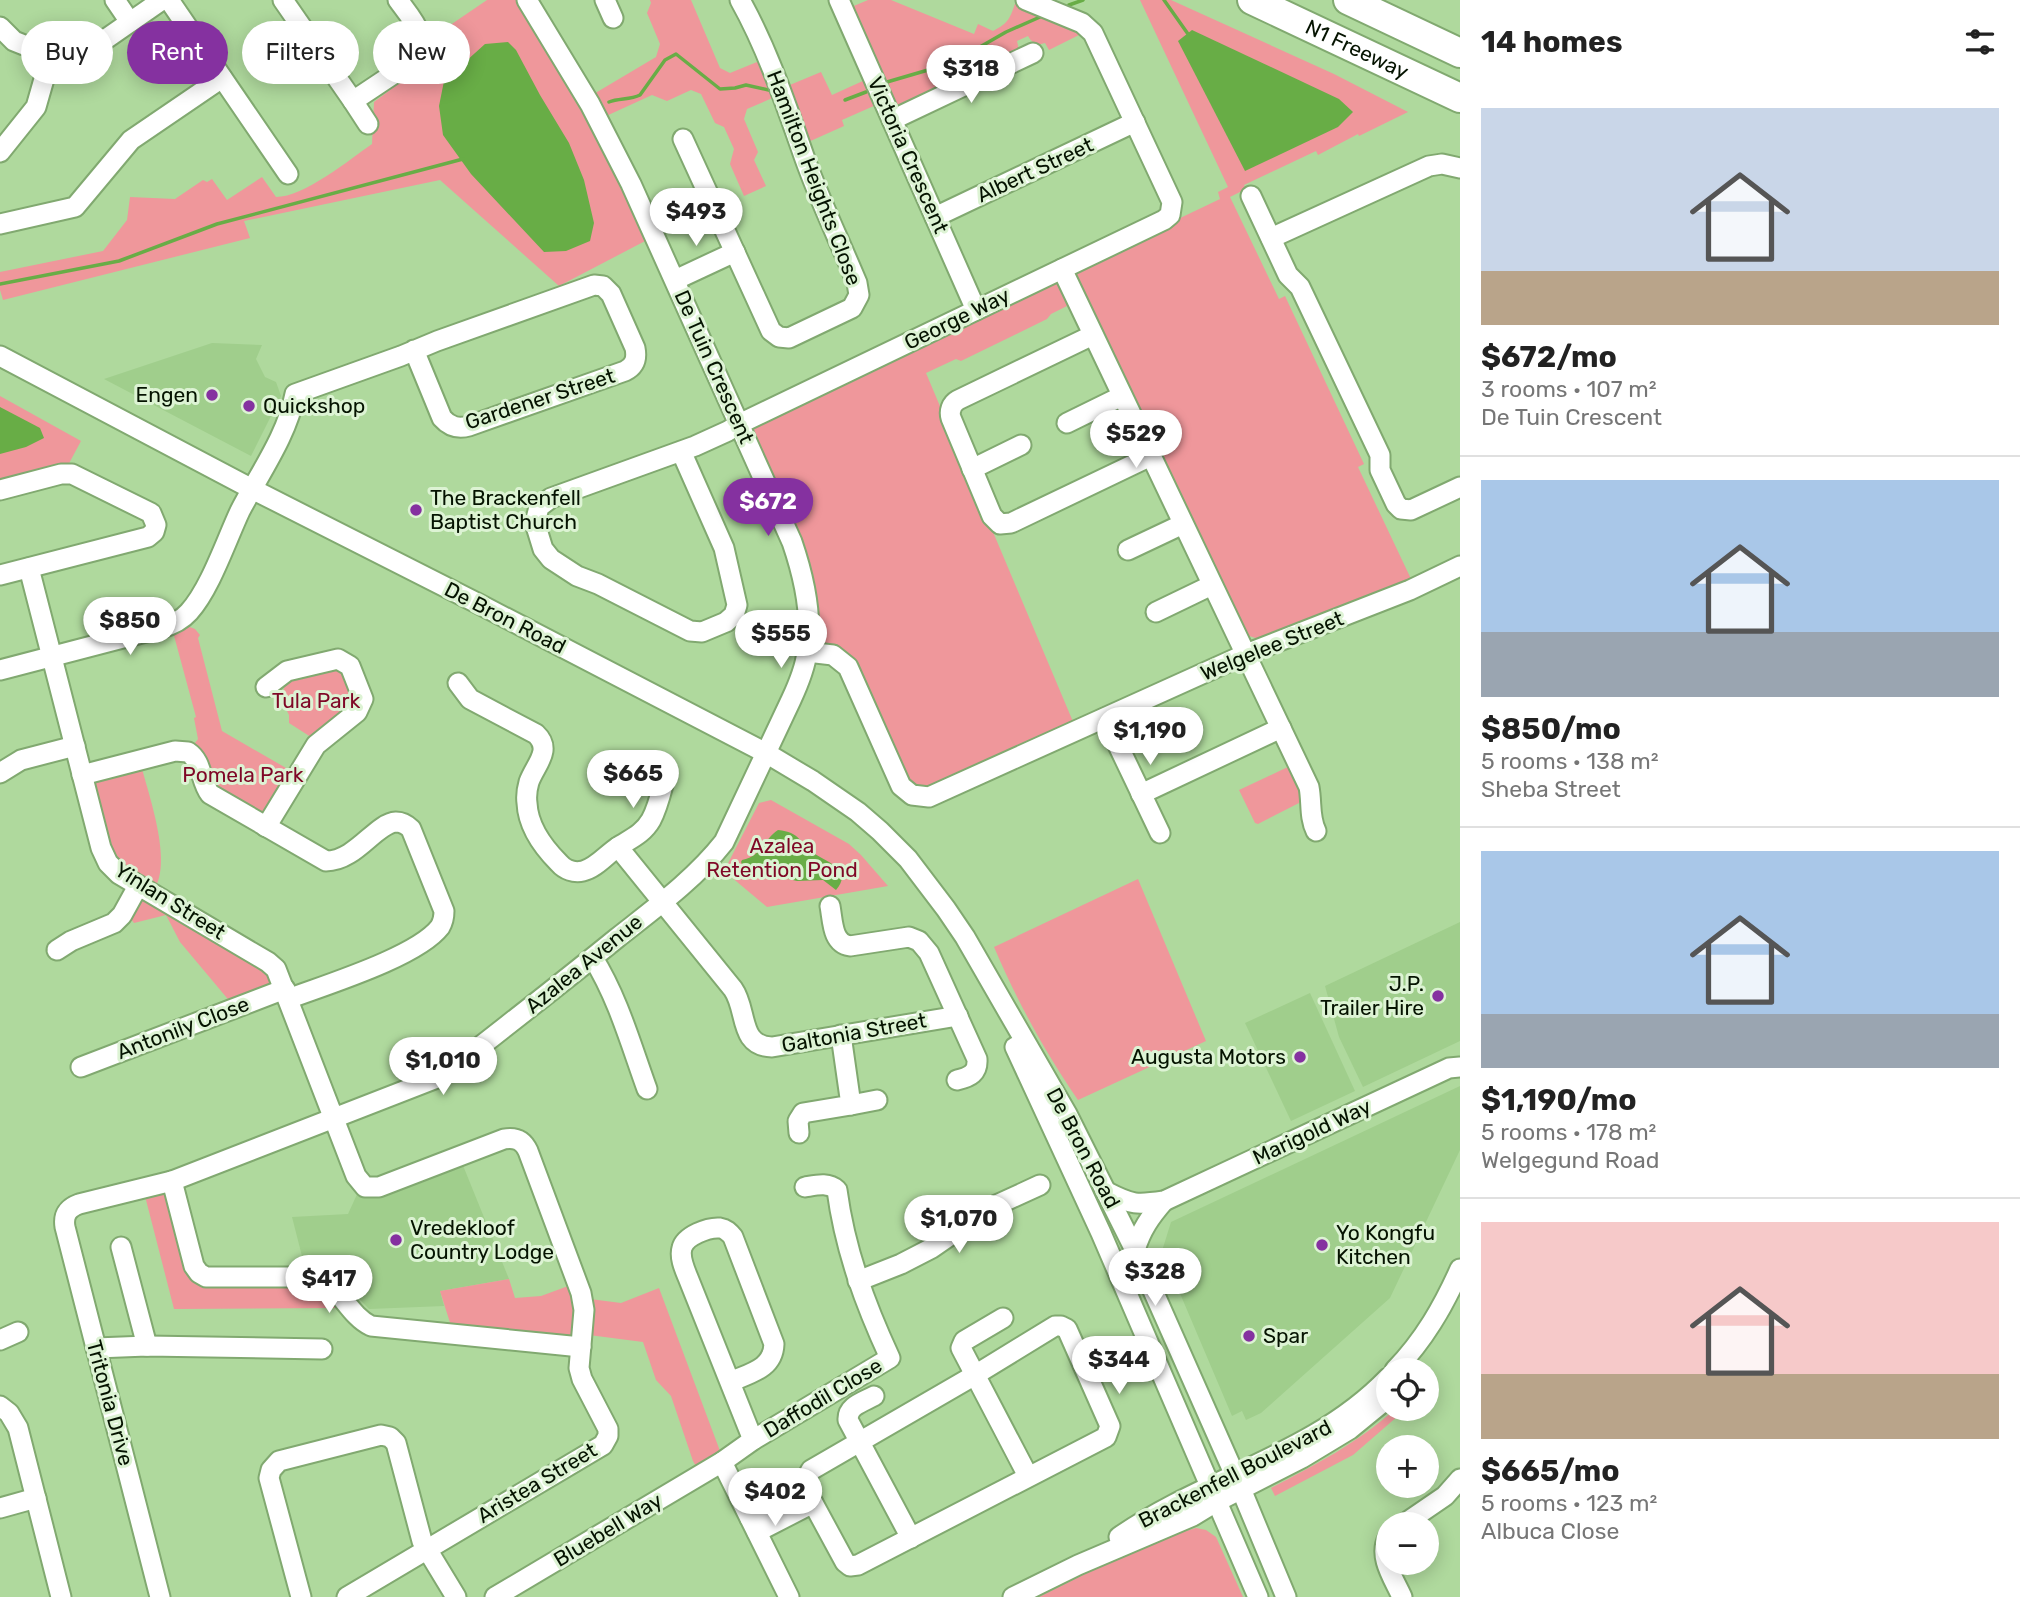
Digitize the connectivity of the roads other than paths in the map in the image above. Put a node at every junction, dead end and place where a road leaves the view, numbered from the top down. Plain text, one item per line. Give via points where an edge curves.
1 (115, 0) edge
2 (162, 0) edge
3 (169, 0) edge
4 (283, 0) edge
5 (398, 0) edge
6 (527, 0) edge
7 (605, 0) edge
8 (740, 0) edge
9 (839, 0) edge
10 (1027, 0) edge
11 (1252, 0) edge
12 (1348, 0) edge
13 (613, 19) dead end
14 (129, 21) edge
15 (131, 21) edge
16 (183, 21) edge
17 (1, 31) edge
18 (21, 43) edge
19 (1460, 52) edge
20 (1033, 53) dead end
21 (43, 84) edge
22 (213, 84) edge
23 (226, 84) edge
24 (1460, 98) edge
25 (353, 101) junction
26 (892, 120) junction
27 (1135, 122) junction
28 (368, 124) dead end
29 (683, 139) dead end
30 (0, 152) edge
31 (1460, 168) edge
32 (289, 174) dead end
33 (1251, 196) dead end
34 (935, 217) junction
35 (0, 224) edge
36 (1271, 238) junction
37 (735, 252) junction
38 (1062, 269) junction
39 (675, 280) junction
40 (976, 310) junction
41 (1093, 335) junction
42 (414, 350) junction
43 (0, 356) edge
44 (1122, 396) junction
45 (1067, 423) dead end
46 (739, 424) junction
47 (1021, 445) dead end
48 (681, 451) junction
49 (1151, 456) junction
50 (972, 469) junction
51 (1460, 487) edge
52 (252, 489) junction
53 (0, 490) edge
54 (1183, 524) junction
55 (1128, 550) dead end
56 (1460, 566) edge
57 (29, 568) junction
58 (0, 575) edge
59 (1212, 585) junction
60 (1156, 612) dead end
61 (807, 652) junction
62 (1245, 654) junction
63 (52, 657) junction
64 (0, 670) edge
65 (458, 683) dead end
66 (266, 687) dead end
67 (1105, 718) junction
68 (1281, 728) junction
69 (75, 746) junction
70 (766, 753) junction
71 (0, 774) edge
72 (82, 775) junction
73 (663, 785) dead end
74 (1141, 794) junction
75 (266, 827) junction
76 (1316, 831) dead end
77 (1160, 833) dead end
78 (618, 847) junction
79 (138, 886) junction
80 (663, 901) junction
81 (830, 906) dead end
82 (965, 937) junction
83 (57, 950) dead end
84 (593, 958) junction
85 (286, 994) junction
86 (958, 1016) junction
87 (841, 1035) junction
88 (81, 1067) dead end
89 (1460, 1067) edge
90 (957, 1080) dead end
91 (647, 1089) dead end
92 (877, 1100) dead end
93 (851, 1105) junction
94 (334, 1118) junction
95 (799, 1133) dead end
96 (172, 1181) junction
97 (1040, 1185) dead end
98 (806, 1187) dead end
99 (1107, 1192) junction
100 (1164, 1201) junction
101 (68, 1210) joint
102 (121, 1247) dead end
103 (1135, 1251) junction
104 (1460, 1269) edge
105 (858, 1281) junction
106 (1460, 1297) edge
107 (1003, 1318) dead end
108 (147, 1346) junction
109 (581, 1347) junction
110 (96, 1348) junction
111 (322, 1349) dead end
112 (1406, 1358) edge
113 (1423, 1358) edge
114 (975, 1376) junction
115 (730, 1382) junction
116 (1376, 1389) edge
117 (874, 1396) dead end
118 (0, 1406) edge
119 (1376, 1408) edge
120 (753, 1440) junction
121 (859, 1442) junction
122 (722, 1462) junction
123 (1028, 1476) junction
124 (1460, 1479) edge
125 (1238, 1482) junction
126 (1213, 1495) junction
127 (809, 1497) junction
128 (36, 1498) junction
129 (0, 1508) edge
130 (1422, 1512) edge
131 (753, 1525) junction
132 (911, 1538) junction
133 (427, 1549) junction
134 (1393, 1575) edge
135 (61, 1597) edge
136 (160, 1597) edge
137 (301, 1597) edge
138 (346, 1597) edge
139 (456, 1597) edge
140 (495, 1597) edge
141 (789, 1597) edge
142 (1013, 1597) edge
143 (1258, 1597) edge
144 (1286, 1597) edge
145 (1402, 1597) edge

1 - 14 street
2 - 15 street
3 - 16 street
4 - 25 street
5 - 25 street via 421,35 420,52
6 - 39 street, De Tuin Crescent via 590,104
7 - 13 street
8 - 37 street, Hamilton Heights Close via 857,283 858,301 849,311 794,337 779,337 768,326
9 - 26 street, Victoria Crescent
10 - 27 street via 1091,30
11 - 24 highway, N1 Freeway
12 - 19 highway, N1 Freeway
17 - 18 street
20 - 26 street
21 - 30 street via 36,107
22 - 35 street via 131,140 75,207
23 - 32 street
25 - 28 street
26 - 34 street, Victoria Crescent
27 - 34 street, Albert Street
27 - 38 street, George Way via 1172,211 1164,220
29 - 37 street, Hamilton Heights Close
31 - 36 street via 1429,166
33 - 36 street
34 - 40 street, Victoria Crescent
36 - 51 street via 1300,287 1380,455 1380,470 1396,504 1411,510
37 - 39 street
38 - 40 street, George Way
38 - 41 street
39 - 46 street, De Tuin Crescent
40 - 46 street, George Way
41 - 44 street
41 - 50 street via 955,402 951,418
42 - 42 street, Gardener Street via 594,285 611,294 636,357 625,371 457,428 442,418
42 - 52 street, Gardener Street via 295,394 291,414
43 - 52 street, De Bron Road
44 - 45 street
44 - 49 street
46 - 48 street, George Way
46 - 61 street, De Tuin Crescent via 799,564 808,619
47 - 50 street
48 - 48 street, George Way via 724,548 737,600 731,619 702,632 690,631 577,576 543,550 535,523 537,511 547,500
49 - 50 street via 1008,524 994,519
49 - 54 street
52 - 63 street, Gardener Street via 211,575 183,618 169,626
52 - 70 street, De Bron Road
53 - 57 street via 72,474 151,513 155,520 156,529 148,537
54 - 55 street
54 - 59 street
56 - 62 street, Welgelee Street
57 - 58 street
57 - 63 street, Yinlan Street
59 - 60 street
59 - 62 street
61 - 67 street, Welgelee Street via 833,655 848,667 901,786 918,797 934,795
61 - 70 street, De Tuin Crescent
62 - 67 street, Welgelee Street
62 - 68 street
63 - 64 street, Gardener Street
63 - 69 street, Yinlan Street
65 - 78 street via 470,699 541,740 543,752 527,790 527,811 534,830 559,863 582,872
66 - 75 street via 287,671 338,659 353,670 363,699 357,712 316,745
67 - 74 street
68 - 74 street
68 - 76 street via 1309,787
69 - 71 street via 21,760
69 - 72 street, Yinlan Street
70 - 80 street, Azalea Avenue via 724,842
70 - 82 street, De Bron Road via 880,831 914,866
72 - 75 street via 184,751 198,762 210,794
72 - 79 street, Yinlan Street via 104,856 113,869
73 - 78 street via 650,821
74 - 77 street
75 - 85 street, Antonily Close via 331,861 389,824 403,823 414,833 444,911 439,928 408,952
78 - 80 street
79 - 83 street via 114,923
79 - 85 street, Yinlan Street via 272,965
80 - 84 street, Azalea Avenue
80 - 87 street, Galtonia Street via 737,994 747,1033 755,1042 772,1047
81 - 86 street via 836,938 843,944 904,937 919,941 933,959
82 - 99 street, De Bron Road
82 - 126 street, De Bron Road via 1101,1233
84 - 91 street via 604,974
84 - 94 street, Azalea Avenue via 446,1073
85 - 88 street, Antonily Close
85 - 94 street, Yinlan Street
86 - 87 street, Galtonia Street
86 - 90 street via 977,1064 970,1076
87 - 93 street
89 - 100 street, Marigold Way via 1449,1068
92 - 93 street
93 - 95 street via 803,1113
94 - 96 street, Azalea Avenue
94 - 109 street, Aristea Street via 358,1181 369,1188 504,1139 522,1142 581,1293
96 - 101 street, Azalea Avenue
96 - 109 street via 194,1266 206,1277 316,1277 371,1326
97 - 105 street via 990,1208 932,1248
98 - 105 street via 825,1184 837,1190
99 - 100 street, Marigold Way via 1140,1205
99 - 103 street, De Bron Road
100 - 103 street, Marigold Way via 1148,1220
101 - 110 street, Tritonia Drive via 65,1227
102 - 108 street
103 - 125 street, De Bron Road
104 - 112 street via 1446,1301
105 - 120 street, Daffodil Close via 890,1358
106 - 113 street
107 - 114 street via 961,1344
108 - 110 street
108 - 111 street
109 - 133 street, Aristea Street via 582,1379 608,1429 603,1445
110 - 136 street, Tritonia Drive
114 - 121 street
114 - 123 street
114 - 123 street via 1055,1326 1068,1329 1110,1433
115 - 115 street via 681,1255 684,1242 711,1228 728,1230 733,1237 774,1344 766,1366
115 - 120 street
116 - 125 street, Brackenfell Boulevard via 1332,1425
117 - 121 street via 848,1414
118 - 128 street via 18,1428
119 - 125 street, Brackenfell Boulevard via 1302,1458
120 - 122 street, Daffodil Close
121 - 127 street via 810,1470 805,1481
121 - 132 street
122 - 131 street
122 - 140 street, Bluebell Way
123 - 132 street
124 - 130 street
125 - 126 street, Brackenfell Boulevard
125 - 144 street, De Bron Road
126 - 142 street, Brackenfell Boulevard via 1193,1516
126 - 143 street, De Bron Road
127 - 131 street
127 - 132 street via 841,1559 850,1566
128 - 129 street
128 - 135 street
131 - 141 street
133 - 137 street via 398,1447 390,1437 376,1436 279,1461 270,1478
133 - 138 street, Aristea Street
133 - 139 street
134 - 145 street

